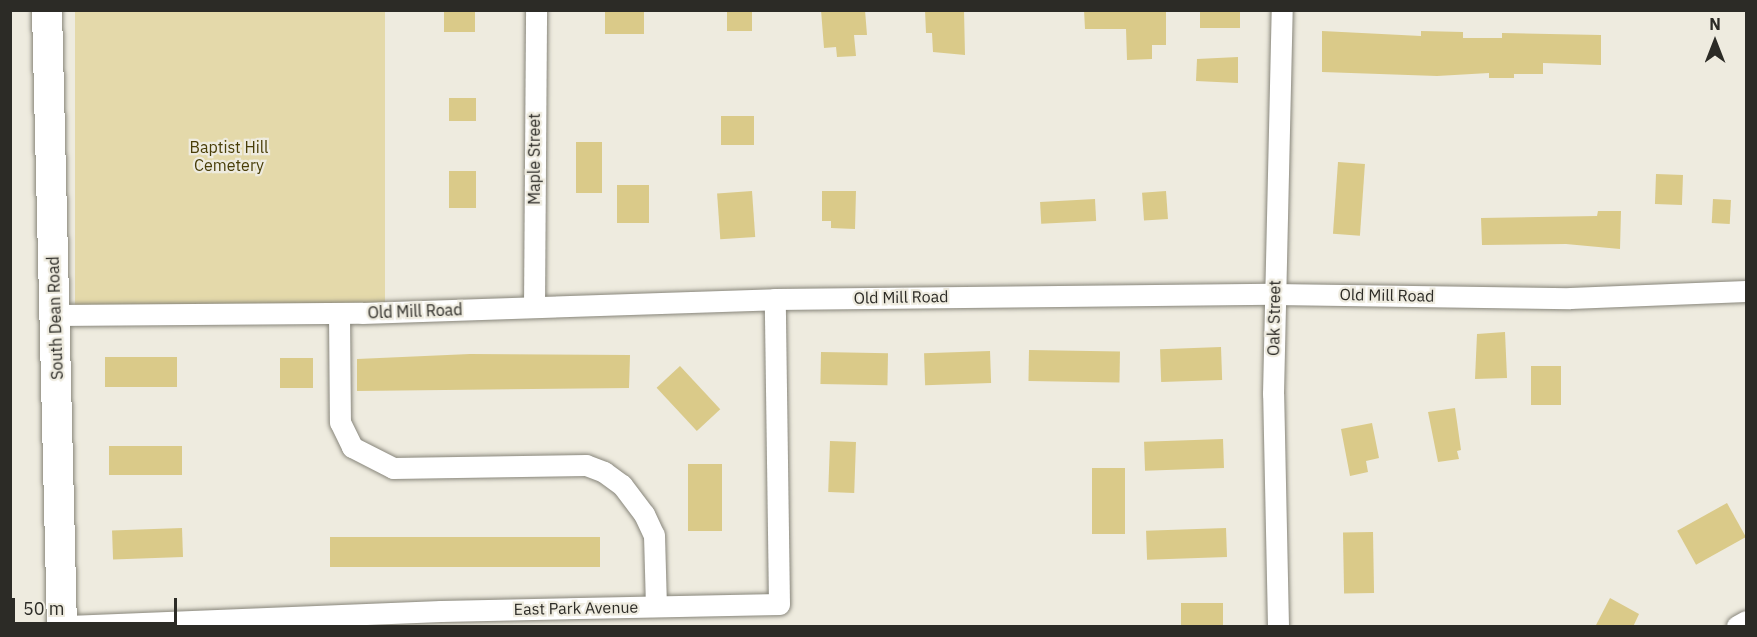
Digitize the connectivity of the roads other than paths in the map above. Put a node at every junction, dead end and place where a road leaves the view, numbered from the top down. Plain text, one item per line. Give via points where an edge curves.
1 (47, 10) edge
2 (536, 10) edge
3 (1282, 10) edge
4 (1746, 291) edge
5 (1274, 294) junction
6 (775, 299) junction
7 (534, 307) junction
8 (339, 313) junction
9 (56, 315) junction
10 (656, 606) junction
11 (1746, 621) edge
12 (62, 627) edge
13 (68, 627) edge
14 (1278, 627) edge
15 (1737, 627) edge

1 - 9 street, South Dean Road
2 - 7 street, Maple Street
3 - 5 street, Oak Street
4 - 5 street, Old Mill Road via 1570,297
5 - 6 street, Old Mill Road
5 - 14 street, Oak Street
6 - 7 street, Old Mill Road
6 - 10 street, East Park Avenue via 779,604
7 - 8 street, Old Mill Road
8 - 9 street, Old Mill Road
8 - 10 street via 340,422 352,447 393,468 586,465 604,472 622,485 654,535
9 - 12 street, South Dean Road
10 - 13 street, East Park Avenue
11 - 15 street

